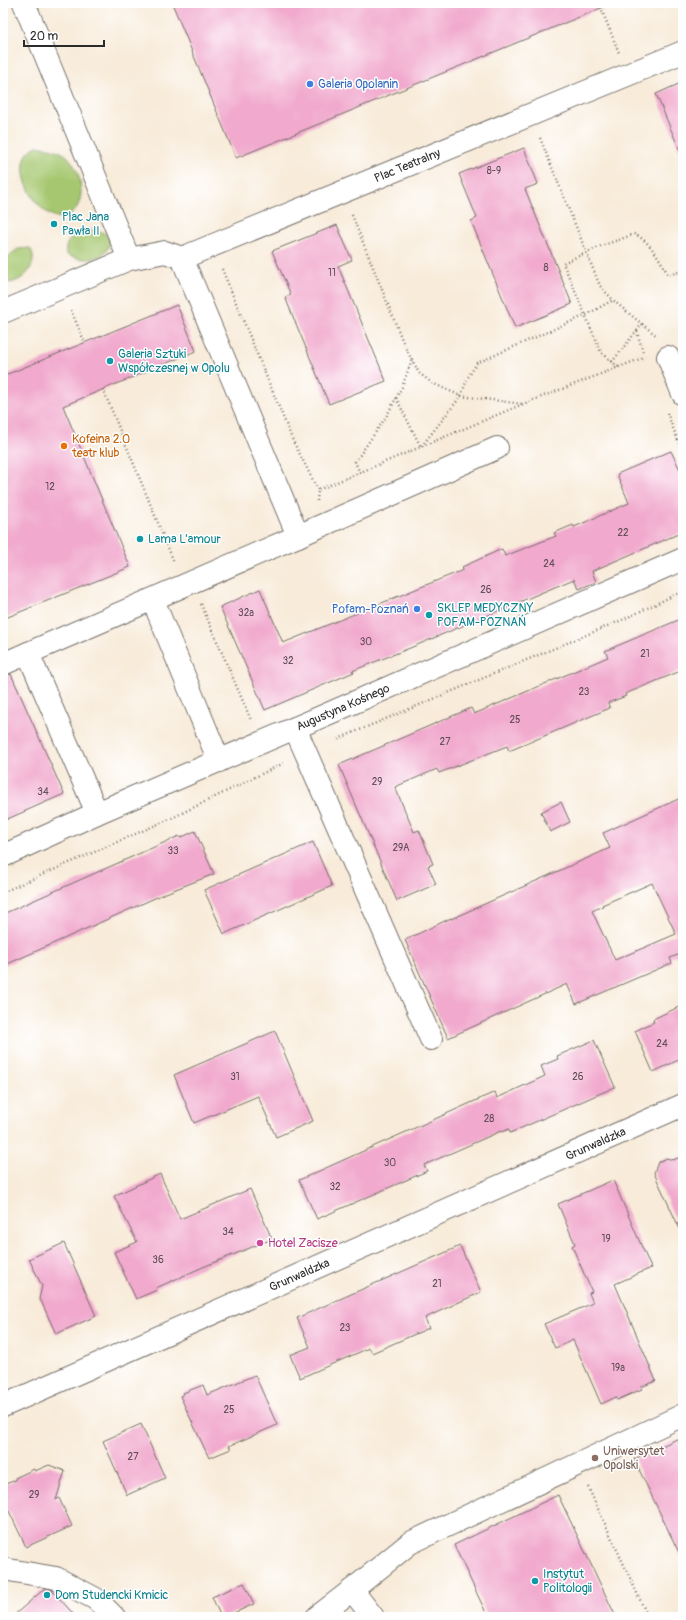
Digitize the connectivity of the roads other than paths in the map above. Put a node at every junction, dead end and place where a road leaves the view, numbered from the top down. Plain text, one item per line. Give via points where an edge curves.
1 (24, 3) edge
2 (683, 52) edge
3 (182, 258) junction
4 (129, 259) junction
5 (3, 312) edge
6 (660, 356) road end
7 (683, 394) edge
8 (497, 448) dead end
9 (306, 533) junction
10 (683, 560) edge
11 (153, 600) junction
12 (28, 653) junction
13 (3, 664) edge
14 (296, 728) junction
15 (219, 761) junction
16 (97, 813) junction
17 (3, 856) edge
18 (431, 1038) dead end
19 (683, 1105) edge
20 (3, 1406) edge
21 (683, 1415) edge
22 (3, 1569) edge
23 (352, 1590) junction
24 (114, 1617) edge
25 (317, 1617) edge
26 (373, 1617) edge

1 - 4 street
2 - 3 street, Plac Teatralny
3 - 4 street via 165,252
3 - 9 street
4 - 5 street
6 - 7 street
8 - 9 street
9 - 11 street
10 - 14 street, Augustyna Kośnego
11 - 12 street
11 - 15 street
12 - 13 street
12 - 16 street
14 - 15 street, Augustyna Kośnego
14 - 18 street
15 - 16 street, Augustyna Kośnego
16 - 17 street, Augustyna Kośnego
19 - 20 street, Grunwaldzka
21 - 23 street via 410,1543
22 - 24 street via 56,1578 96,1599
23 - 25 street
23 - 26 street

